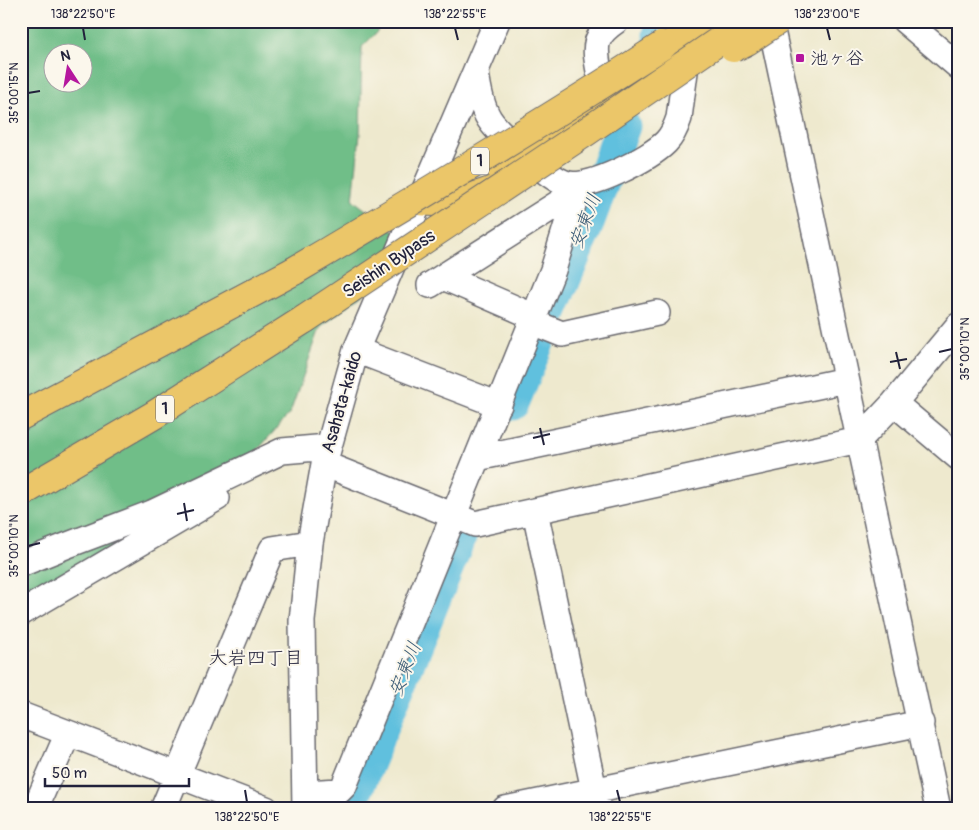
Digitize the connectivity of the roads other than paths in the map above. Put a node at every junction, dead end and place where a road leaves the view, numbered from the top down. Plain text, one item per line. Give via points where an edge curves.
1 (497, 21) edge
2 (616, 21) edge
3 (748, 21) edge
4 (754, 21) edge
5 (770, 21) edge
6 (777, 21) edge
7 (905, 21) edge
8 (694, 23) edge
9 (958, 66) edge
10 (686, 67) junction
11 (599, 71) dead end
12 (476, 72) junction
13 (649, 89) junction
14 (534, 161) junction
15 (579, 187) junction
16 (423, 194) junction
17 (657, 313) dead end
18 (533, 319) junction
19 (958, 326) edge
20 (356, 350) junction
21 (846, 380) junction
22 (894, 403) junction
23 (499, 405) junction
24 (21, 416) edge
25 (859, 440) junction
26 (326, 455) junction
27 (958, 457) edge
28 (477, 458) junction
29 (254, 464) junction
30 (21, 493) edge
31 (535, 511) junction
32 (454, 516) junction
33 (310, 543) junction
34 (21, 564) edge
35 (21, 613) edge
36 (21, 715) edge
37 (920, 723) junction
38 (68, 733) junction
39 (177, 775) junction
40 (596, 799) edge
41 (305, 801) edge
42 (35, 809) edge
43 (163, 809) edge
44 (266, 809) edge
45 (505, 809) edge
46 (938, 809) edge

1 - 12 street, Asahata-kaido
2 - 11 street via 599,36 596,46
3 - 13 highway, Seishin Bypass / 1, bridge
4 - 10 highway, 1
5 - 21 street
6 - 13 highway, 1, bridge via 747,41
7 - 9 street
8 - 10 street
8 - 14 highway, 1
8 - 24 highway, 1, bridge via 512,142 294,271
10 - 14 highway, 1
10 - 15 street via 676,129 666,142 622,170
12 - 14 street via 487,117 505,138
12 - 16 street, Asahata-kaido
13 - 30 highway, Seishin Bypass / 1, bridge via 305,319 154,415
14 - 15 street via 556,179
14 - 16 highway, 1 via 507,170 482,184
15 - 18 street via 553,270
15 - 18 street via 437,281
16 - 20 street, Asahata-kaido
17 - 18 street via 562,334
18 - 23 street
19 - 22 street
20 - 23 street
20 - 26 street, Asahata-kaido
21 - 25 street
21 - 28 street
22 - 25 street
22 - 27 street
23 - 28 street
25 - 31 street
25 - 37 street
26 - 29 street via 282,451
26 - 32 street
26 - 33 street, Asahata-kaido
28 - 32 street
29 - 34 street via 152,513
29 - 35 street via 231,490
31 - 32 street via 475,524
31 - 40 street
32 - 41 street via 344,786 339,791
33 - 39 street via 272,549
33 - 41 street, Asahata-kaido via 302,621
36 - 38 street
37 - 40 street
37 - 46 street
38 - 39 street
38 - 42 street
39 - 43 street
39 - 44 street
40 - 45 street

